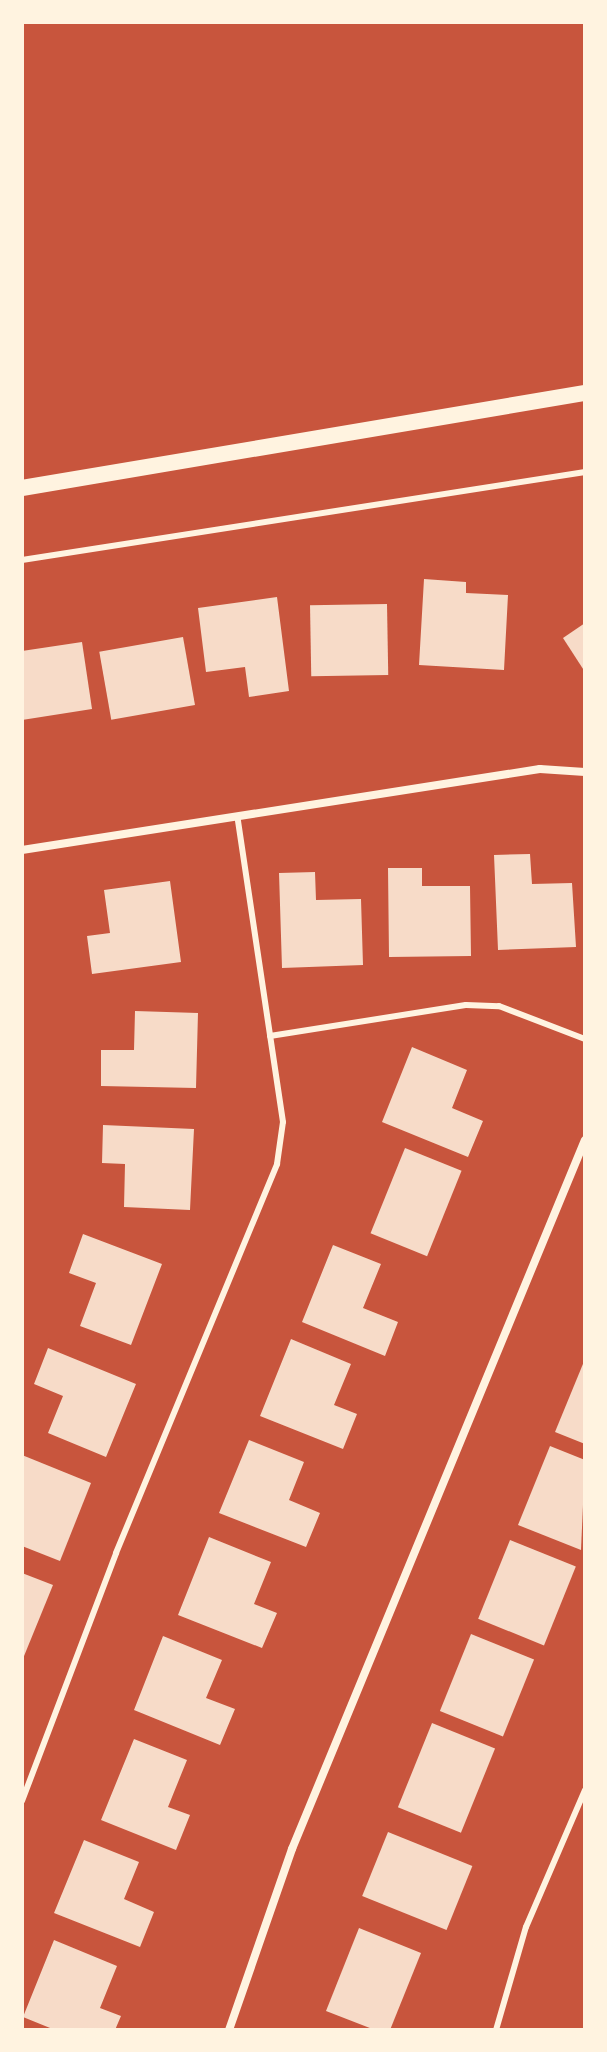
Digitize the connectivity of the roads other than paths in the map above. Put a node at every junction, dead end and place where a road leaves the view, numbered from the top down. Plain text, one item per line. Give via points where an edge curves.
1 (585, 393) edge
2 (585, 472) edge
3 (22, 488) edge
4 (22, 560) edge
5 (585, 772) edge
6 (237, 816) junction
7 (22, 850) edge
8 (270, 1036) junction
9 (585, 1039) edge
10 (585, 1140) edge
11 (585, 1790) edge
12 (22, 1801) edge
13 (229, 2030) edge
14 (496, 2030) edge

1 - 3 main road
2 - 4 lane
5 - 6 street via 540,769
6 - 7 street
6 - 8 lane
8 - 9 lane via 466,1005 499,1006
8 - 12 lane via 283,1122 277,1164 116,1553
10 - 13 street via 292,1849
11 - 14 lane via 526,1927

